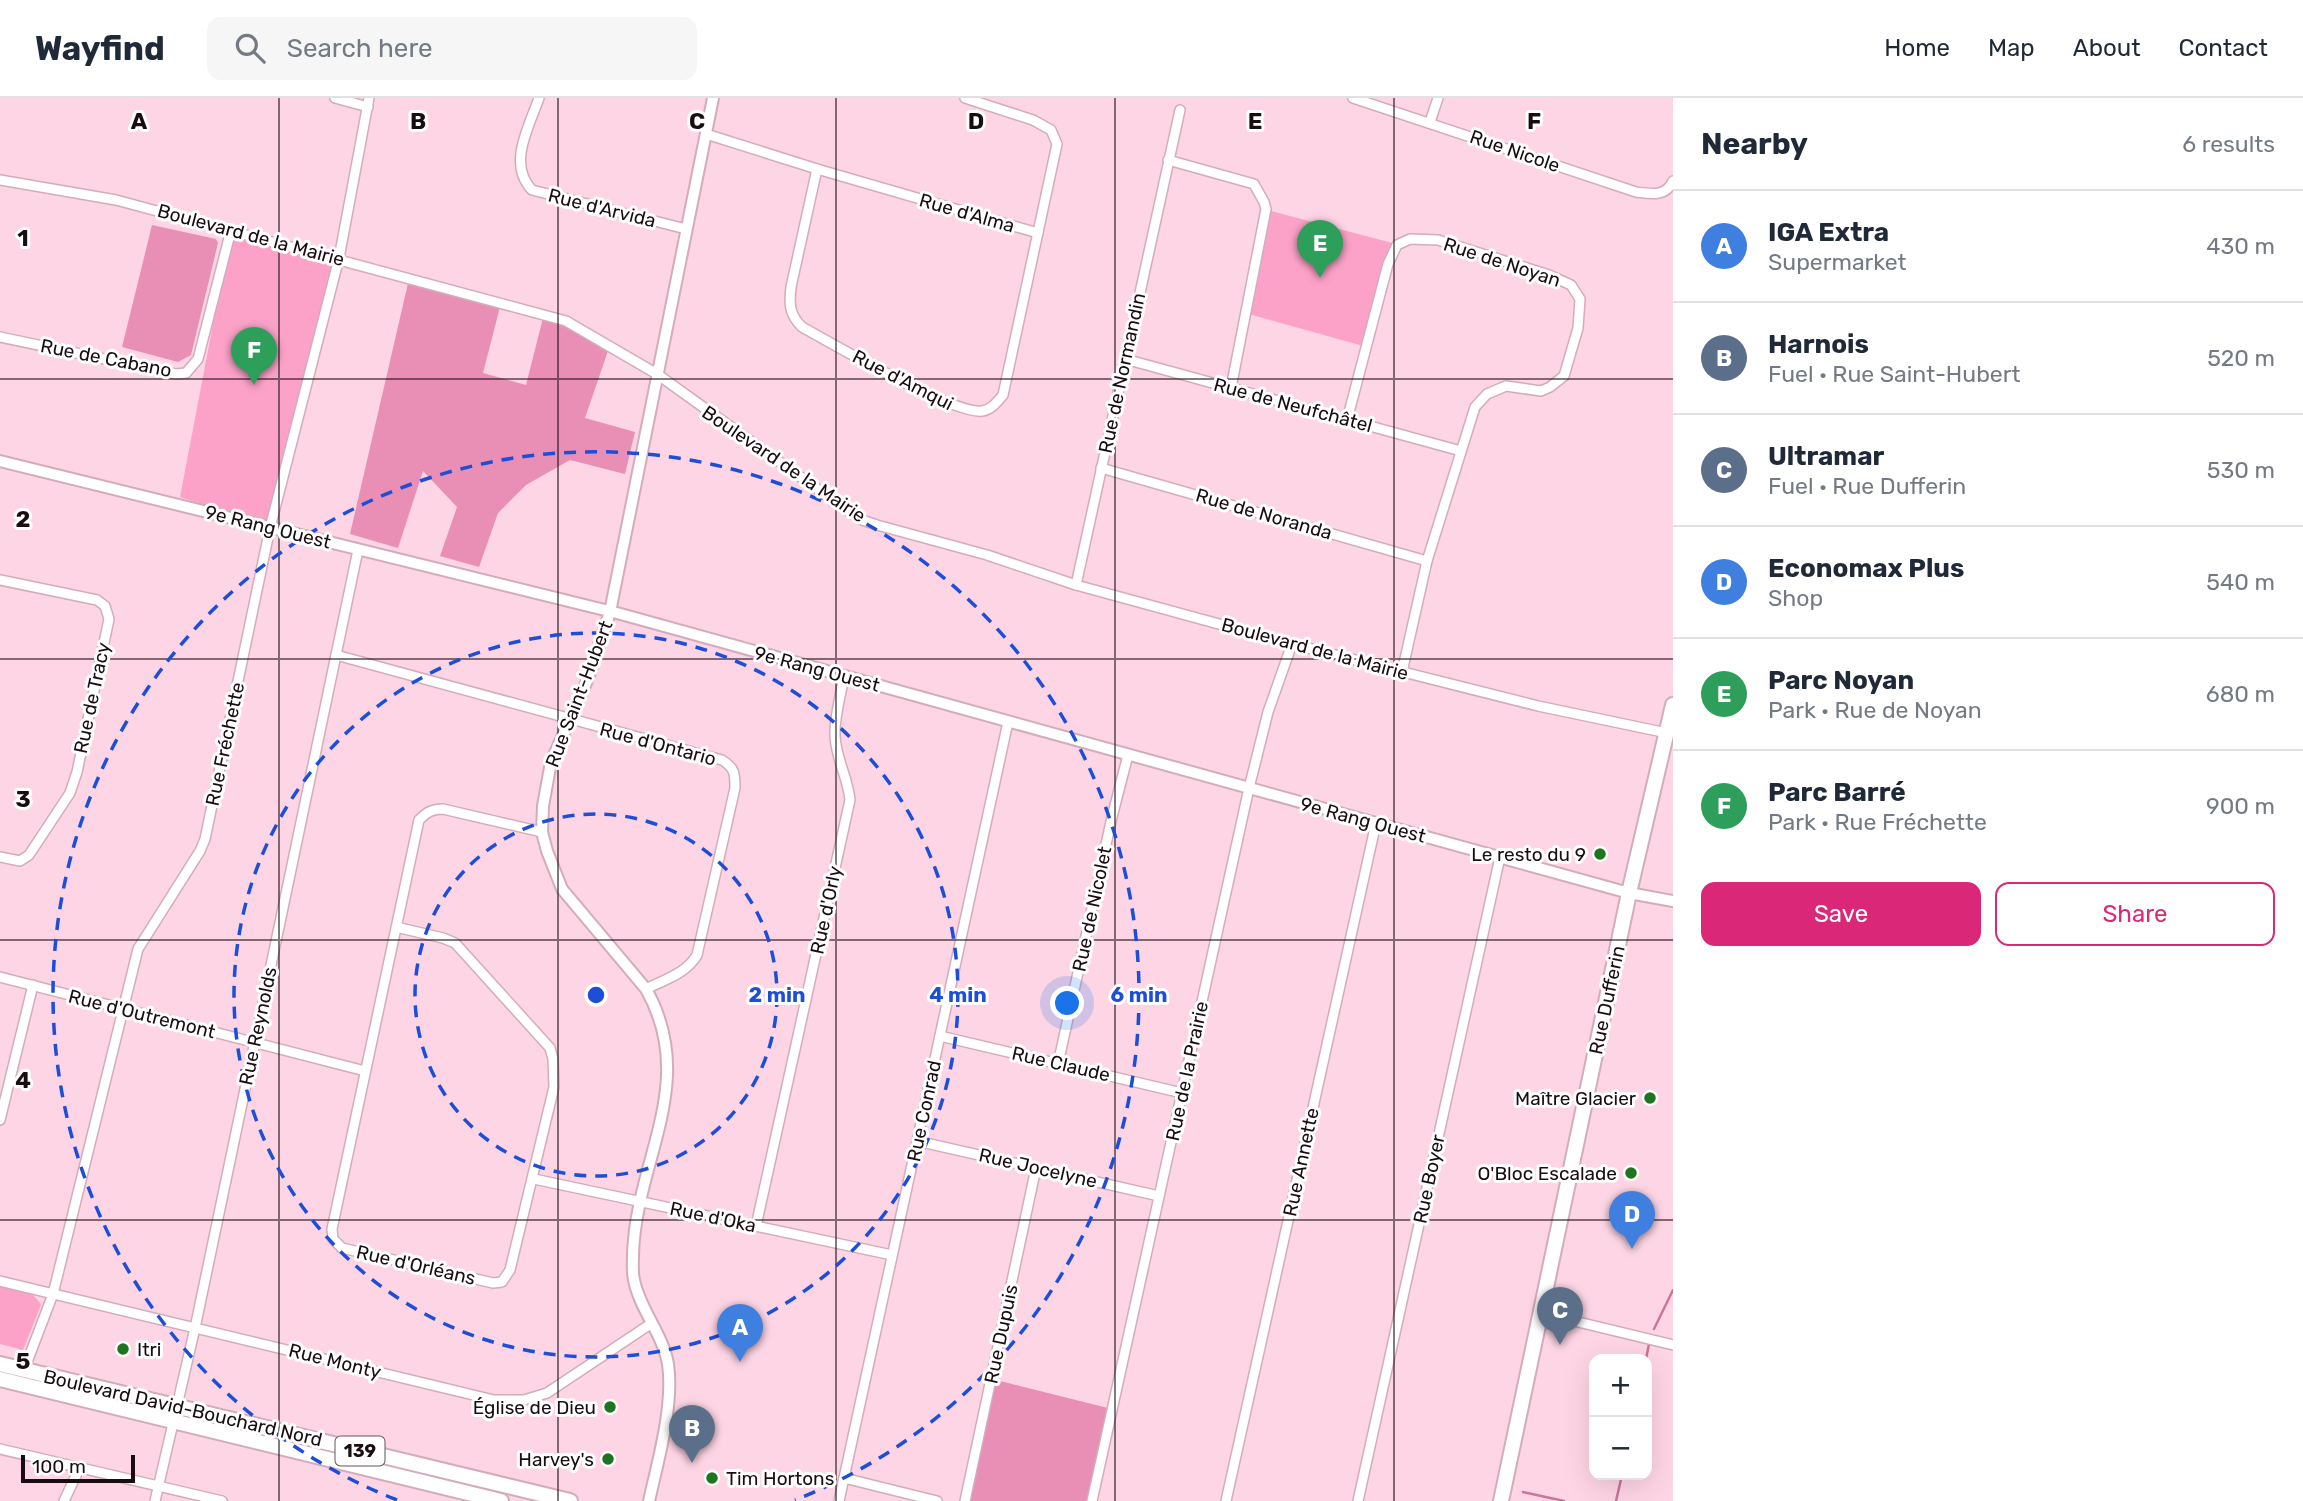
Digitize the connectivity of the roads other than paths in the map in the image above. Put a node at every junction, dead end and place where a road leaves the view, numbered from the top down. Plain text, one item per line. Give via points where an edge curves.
1 (335, 98) edge
2 (539, 98) edge
3 (713, 98) edge
4 (965, 98) edge
5 (1353, 98) edge
6 (1438, 98) edge
7 (369, 102) edge
8 (1180, 110) dead end
9 (1430, 122) junction
10 (706, 134) junction
11 (1168, 160) junction
12 (817, 169) junction
13 (0, 180) edge
14 (1673, 181) edge
15 (686, 229) junction
16 (231, 230) junction
17 (1038, 233) junction
18 (339, 258) junction
19 (0, 337) edge
20 (1125, 359) junction
21 (657, 374) junction
22 (1231, 388) junction
23 (1346, 420) junction
24 (1461, 451) junction
25 (0, 461) edge
26 (1101, 468) junction
27 (270, 528) junction
28 (358, 550) junction
29 (1427, 561) junction
30 (0, 580) edge
31 (1076, 585) junction
32 (610, 612) junction
33 (1292, 644) junction
34 (336, 655) junction
35 (1402, 672) junction
36 (844, 676) junction
37 (1673, 705) edge
38 (570, 719) junction
39 (1008, 722) junction
40 (1667, 733) junction
41 (1128, 755) junction
42 (1249, 788) junction
43 (1376, 823) junction
44 (542, 832) junction
45 (0, 857) edge
46 (1500, 858) junction
47 (1629, 893) junction
48 (1673, 901) edge
49 (396, 927) junction
50 (0, 977) edge
51 (33, 985) junction
52 (646, 989) junction
53 (125, 1009) junction
54 (940, 1036) junction
55 (254, 1042) junction
56 (1058, 1064) junction
57 (365, 1072) junction
58 (1182, 1093) junction
59 (0, 1120) edge
60 (917, 1141) junction
61 (1036, 1168) junction
62 (534, 1179) junction
63 (1159, 1196) junction
64 (641, 1203) junction
65 (756, 1226) junction
66 (892, 1255) junction
67 (0, 1281) edge
68 (54, 1294) junction
69 (1541, 1313) junction
70 (652, 1323) junction
71 (195, 1328) junction
72 (1673, 1345) edge
73 (0, 1364) edge
74 (24, 1370) junction
75 (0, 1379) edge
76 (176, 1415) junction
77 (0, 1449) edge
78 (79, 1469) junction
79 (844, 1478) junction
80 (159, 1486) junction
81 (64, 1501) edge
82 (155, 1501) edge
83 (222, 1501) edge
84 (501, 1501) edge
85 (570, 1501) edge
86 (649, 1501) edge
87 (839, 1501) edge
88 (937, 1501) edge
89 (965, 1501) edge
90 (1092, 1501) edge
91 (1226, 1501) edge
92 (1358, 1501) edge
93 (1501, 1501) edge

1 - 7 street
2 - 15 street, Rue d'Arvida via 520,156 520,170 533,190
3 - 10 street, Rue Saint-Hubert
4 - 17 street, Rue d'Alma via 1051,130 1056,153
5 - 9 street, Rue Nicole
6 - 9 street
7 - 18 street, Rue Fréchette
8 - 11 street, Rue de Normandin
9 - 14 street, Rue Nicole via 1636,192 1658,194
10 - 12 street, Rue d'Alma
10 - 15 street, Rue Saint-Hubert
11 - 20 street, Rue de Normandin
11 - 22 street via 1254,184 1265,202 1262,240
12 - 17 street, Rue d'Alma
12 - 17 street, Rue d'Amqui via 791,287 789,306 795,320 863,360 969,411 991,408 1003,396
13 - 16 street, Boulevard de la Mairie via 116,200
15 - 21 street, Rue Saint-Hubert
16 - 18 street, Boulevard de la Mairie
16 - 19 street, Rue de Cabano via 198,359 186,373
18 - 21 street, Boulevard de la Mairie via 566,321
18 - 27 street, Rue Fréchette
20 - 22 street, Rue de Neufchâtel
20 - 26 street, Rue de Normandin
21 - 31 street, Boulevard de la Mairie via 862,520
21 - 32 street, Rue Saint-Hubert
22 - 23 street, Rue de Neufchâtel
23 - 24 street, Rue de Neufchâtel
23 - 24 street, Rue de Noyan via 1397,245 1410,239 1438,240 1571,285 1580,307 1564,376 1541,391 1506,386 1487,394 1475,407
24 - 29 street, Rue de Noyan
25 - 27 street, 9e Rang Ouest
26 - 29 street, Rue de Noranda
26 - 31 street, Rue de Normandin
27 - 28 street, 9e Rang Ouest
27 - 53 street, Rue Fréchette via 205,839 138,949
28 - 32 street, 9e Rang Ouest
28 - 34 street, Rue Reynolds
29 - 35 street, Rue de Noyan
30 - 45 street, Rue de Tracy via 97,600 106,606 109,619 70,793 29,855 20,861
31 - 33 street, Boulevard de la Mairie
32 - 36 street, 9e Rang Ouest
32 - 38 street, Rue Saint-Hubert
33 - 35 street, Boulevard de la Mairie
33 - 42 street, Rue de la Prairie via 1268,712
34 - 38 street, Rue d'Ontario
34 - 55 street, Rue Reynolds
35 - 40 street, Boulevard de la Mairie
36 - 39 street, 9e Rang Ouest
36 - 65 street, Rue d'Orly via 834,735 850,800
37 - 40 main road, Rue Dufferin
38 - 44 street, Rue Saint-Hubert via 551,762
38 - 52 street, Rue d'Ontario via 722,760 735,771 698,955 683,971
39 - 41 street, 9e Rang Ouest
39 - 54 street, Rue Conrad
40 - 47 main road, Rue Dufferin
41 - 42 street, 9e Rang Ouest
41 - 56 street, Rue de Nicolet
42 - 43 street, 9e Rang Ouest
42 - 58 street, Rue de la Prairie
43 - 46 street, 9e Rang Ouest
43 - 91 street, Rue Annette
44 - 49 street, Rue d'Orléans via 443,809 426,813 417,827
44 - 52 street, Rue Saint-Hubert via 562,888
46 - 47 street, 9e Rang Ouest
46 - 92 street, Rue Boyer
47 - 48 street, 9e Rang Ouest
47 - 69 main road, Rue Dufferin
49 - 57 street, Rue d'Orléans
49 - 62 street, Rue d'Orléans via 456,943 550,1048 554,1087
50 - 51 street, Rue d'Outremont
51 - 53 street, Rue d'Outremont
51 - 59 street
52 - 64 street, Rue Saint-Hubert via 665,1037 669,1067
53 - 55 street, Rue d'Outremont
53 - 68 street, Rue Fréchette
54 - 56 street, Rue Claude
54 - 60 street, Rue Conrad
55 - 57 street, Rue d'Outremont
55 - 71 street, Rue Reynolds
56 - 58 street, Rue Claude
57 - 62 street, Rue d'Orléans via 331,1229 342,1248 502,1282 510,1270
58 - 63 street, Rue de la Prairie
60 - 61 street, Rue Jocelyne
60 - 66 street, Rue Conrad
61 - 63 street, Rue Jocelyne
61 - 89 street, Rue Dupuis
62 - 64 street, Rue d'Oka
63 - 90 street, Rue de la Prairie
64 - 65 street, Rue d'Oka
64 - 70 street, Rue Saint-Hubert via 633,1279
65 - 66 street, Rue d'Oka
66 - 79 street, Rue Conrad
67 - 68 street, Rue Monty
68 - 71 street, Rue Monty
68 - 74 street, Rue Fréchette
69 - 72 street
69 - 93 main road, Rue Dufferin
70 - 71 street, Rue Monty via 547,1393 505,1401
70 - 86 street, Rue Saint-Hubert via 664,1350 669,1381
71 - 76 street, Rue Reynolds
73 - 74 main road, Boulevard David-Bouchard Nord / 139
74 - 76 main road, Boulevard David-Bouchard Nord / 139
75 - 76 main road, Boulevard David-Bouchard Nord / 139
76 - 80 street, Rue Reynolds
76 - 84 main road, Boulevard David-Bouchard Nord / 139
76 - 85 main road, Boulevard David-Bouchard Nord / 139
77 - 78 street
78 - 80 street
78 - 81 street
79 - 87 street, Rue Conrad
79 - 88 street
80 - 82 street, Rue Reynolds
80 - 83 street

